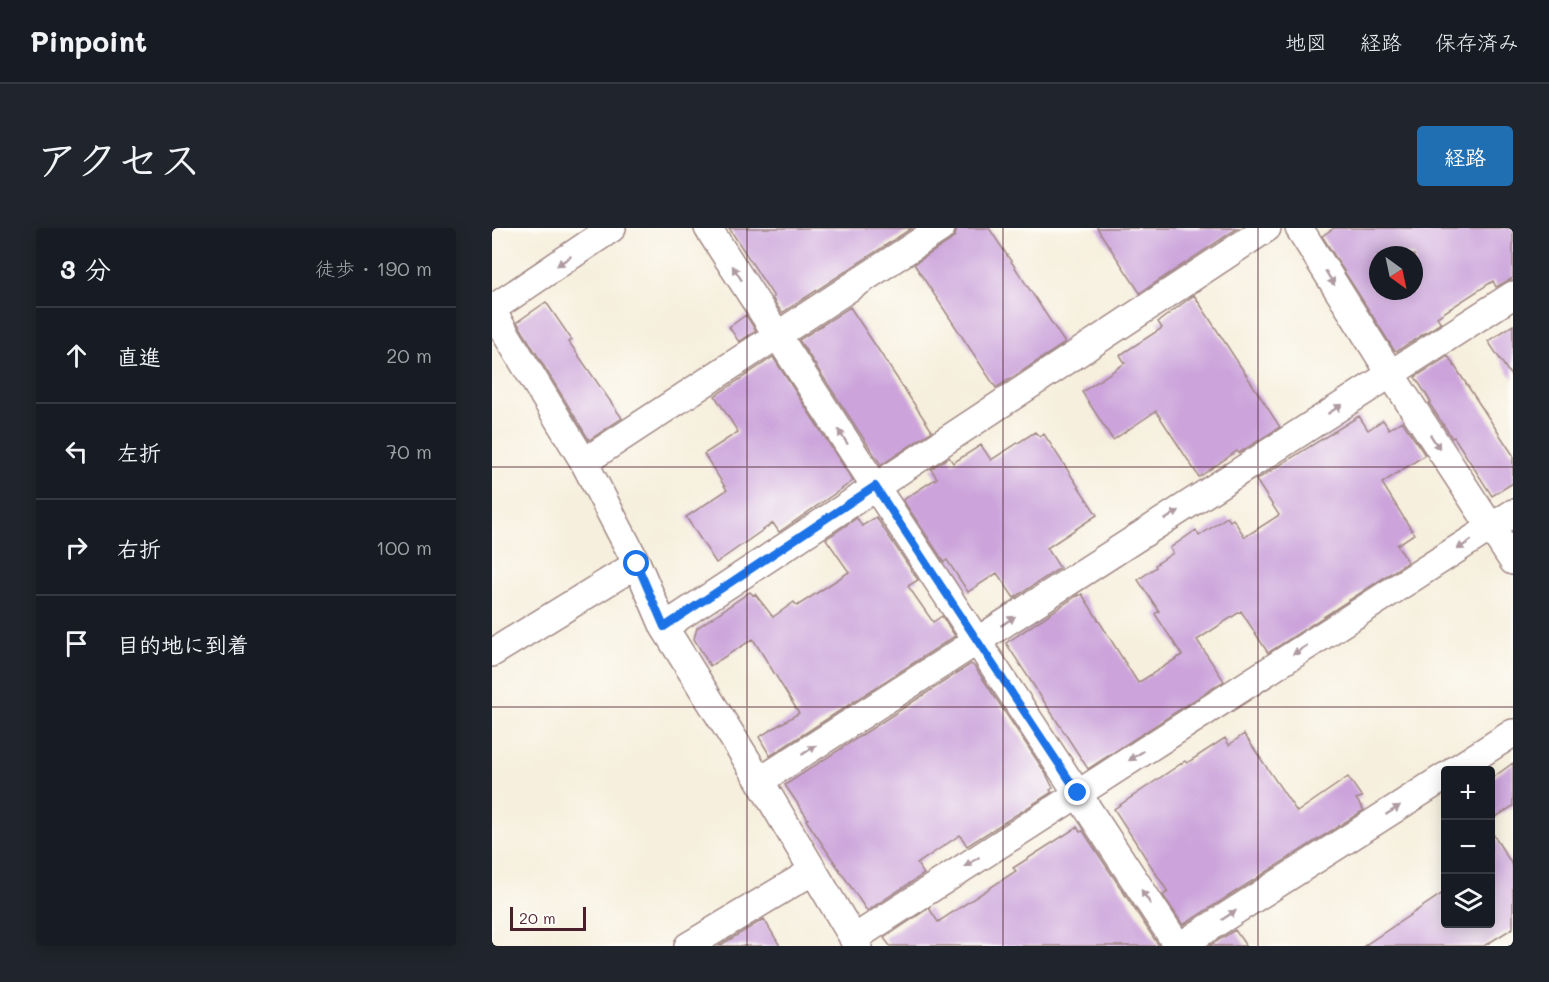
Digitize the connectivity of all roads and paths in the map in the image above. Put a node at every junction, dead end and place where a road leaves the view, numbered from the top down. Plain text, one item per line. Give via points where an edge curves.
1 (612, 228) edge
2 (708, 228) edge
3 (941, 228) edge
4 (1267, 228) edge
5 (1299, 228) edge
6 (1513, 295) edge
7 (492, 310) edge
8 (777, 336) junction
9 (1390, 373) junction
10 (584, 462) junction
11 (875, 486) junction
12 (1502, 520) edge
13 (1513, 561) edge
14 (637, 564) junction
15 (664, 627) junction
16 (978, 641) junction
17 (492, 653) edge
18 (1513, 733) edge
19 (1463, 766) edge
20 (1441, 779) edge
21 (760, 781) junction
22 (1078, 793) junction
23 (813, 871) junction
24 (856, 942) edge
25 (688, 946) edge
26 (1179, 946) edge

1 -> 7 street
8 -> 2 street
3 - 8 street
4 - 11 street
5 -> 9 street
6 - 9 street
7 - 10 street
8 - 10 street
11 -> 8 street
9 -> 12 street
16 -> 9 street
10 - 14 street
11 - 15 street
11 - 16 street
12 - 13 street
12 -> 22 street
14 - 15 street
14 - 17 street
15 - 21 street
21 -> 16 street
16 - 22 street
18 - 19 street
26 -> 20 street
21 - 23 street
22 -> 24 street
26 -> 22 street
23 - 24 street
23 - 25 street

